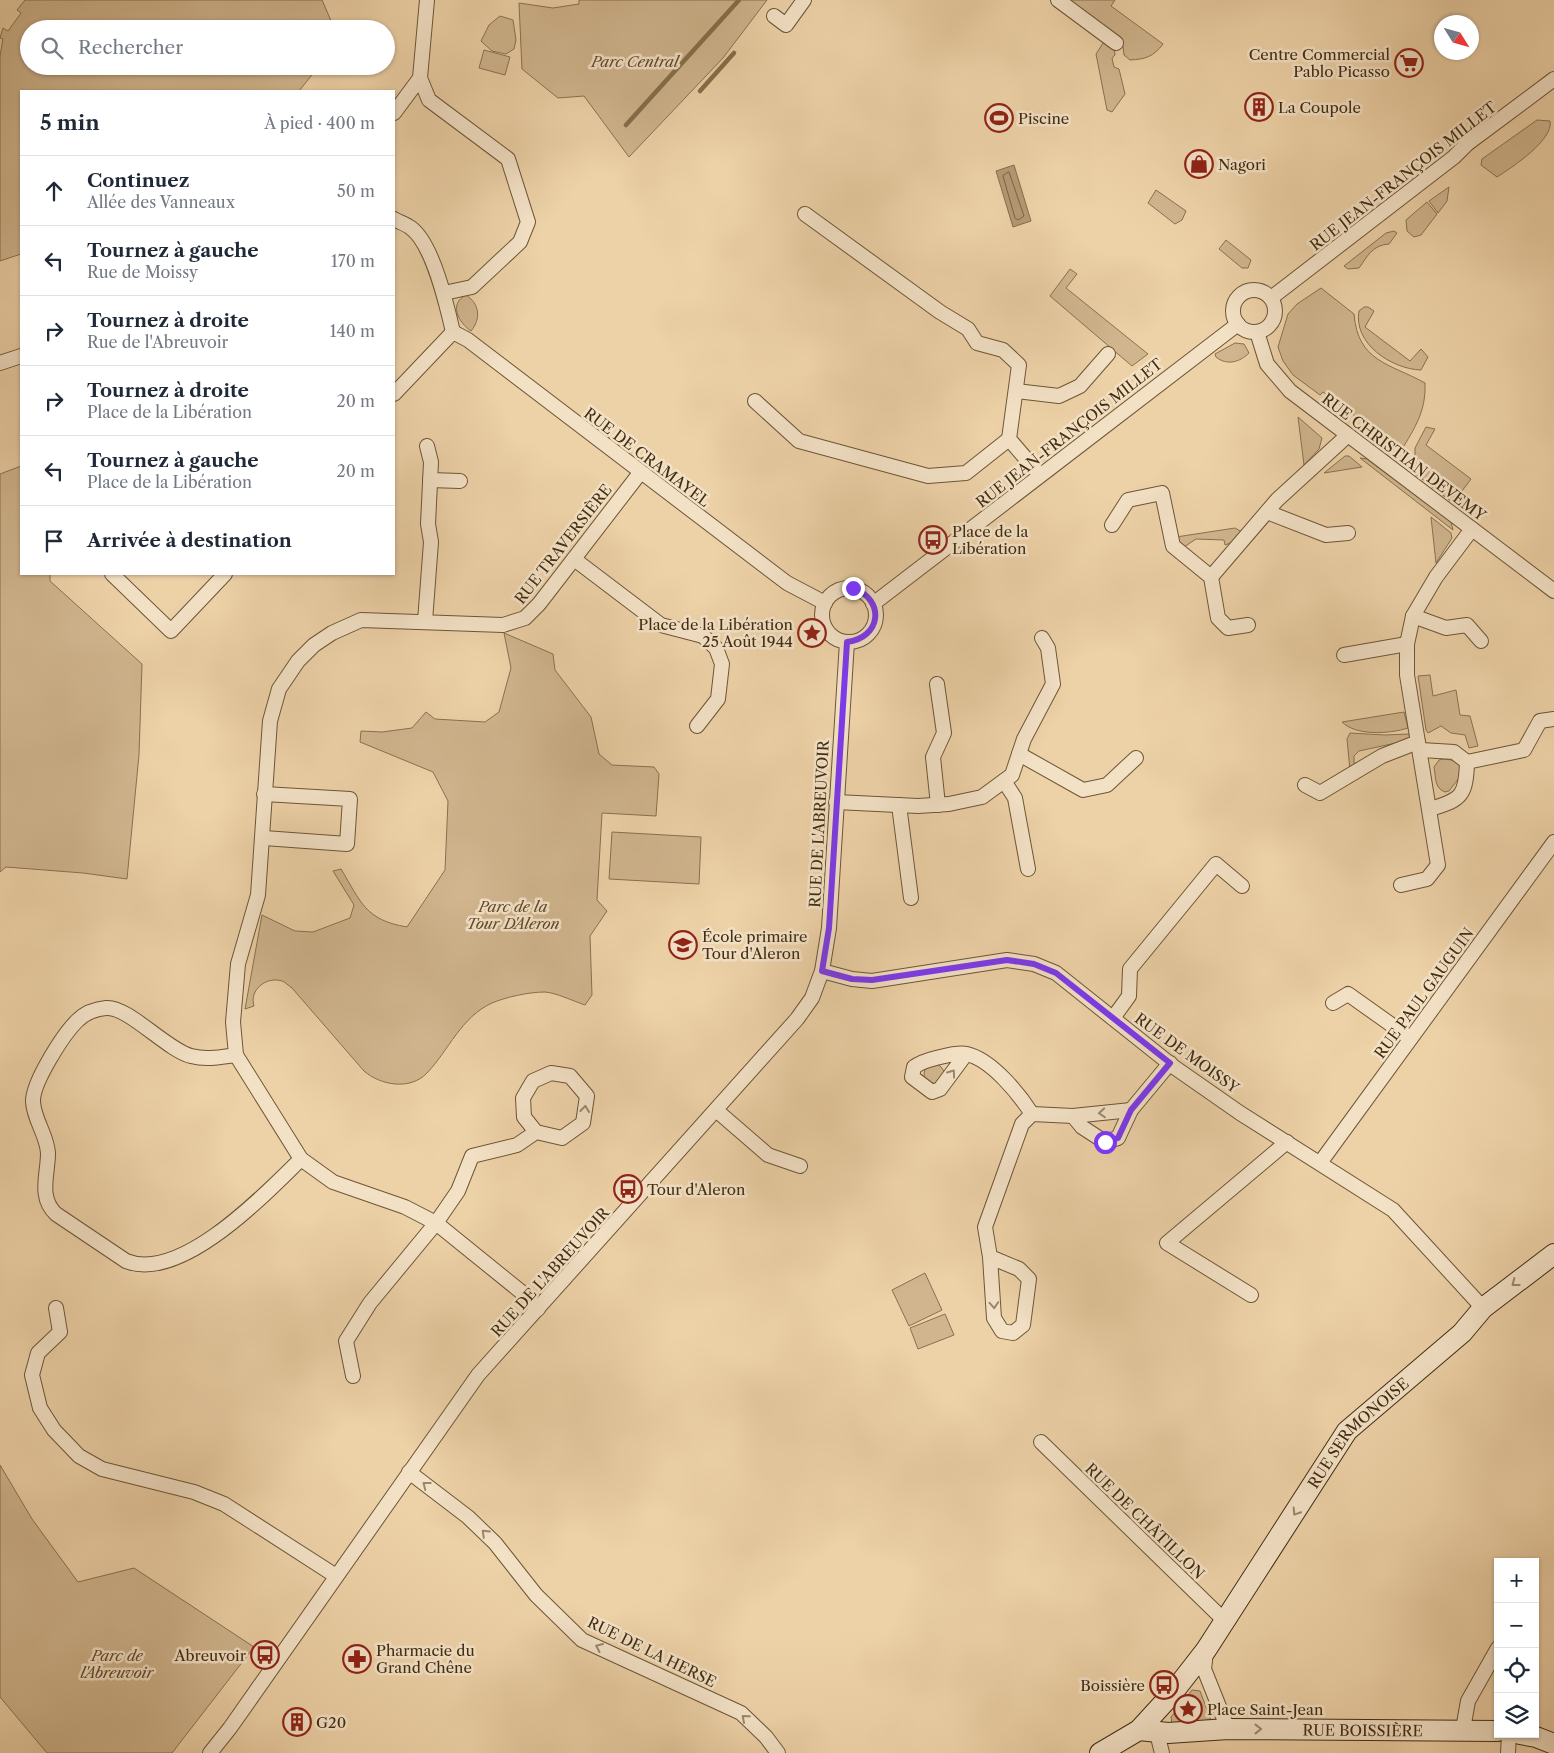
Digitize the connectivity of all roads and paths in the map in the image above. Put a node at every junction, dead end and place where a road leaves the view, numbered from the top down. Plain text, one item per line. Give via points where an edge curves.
1 (427, 0) edge
2 (804, 0) edge
3 (1058, 0) edge
4 (774, 16) dead end
5 (1116, 44) dead end
6 (420, 78) junction
7 (1554, 79) edge
8 (395, 112) edge
9 (805, 214) dead end
10 (395, 220) edge
11 (444, 293) junction
12 (1271, 298) junction
13 (1238, 324) junction
14 (453, 332) junction
15 (1257, 332) junction
16 (1108, 354) dead end
17 (20, 356) edge
18 (0, 363) edge
19 (1016, 391) junction
20 (395, 393) edge
21 (756, 401) dead end
22 (1348, 435) junction
23 (1009, 439) junction
24 (428, 446) dead end
25 (640, 473) junction
26 (1040, 476) junction
27 (430, 480) junction
28 (460, 481) dead end
29 (1267, 512) junction
30 (1112, 525) dead end
31 (1472, 529) junction
32 (1348, 533) dead end
33 (574, 559) junction
34 (113, 575) edge
35 (224, 575) edge
36 (1211, 577) junction
37 (1554, 591) edge
38 (824, 603) junction
39 (873, 604) junction
40 (1412, 616) junction
41 (425, 621) junction
42 (1248, 625) dead end
43 (1042, 638) dead end
44 (1481, 640) dead end
45 (847, 642) junction
46 (1407, 644) junction
47 (1344, 655) dead end
48 (937, 684) dead end
49 (1554, 718) edge
50 (697, 726) dead end
51 (1419, 746) junction
52 (1019, 754) junction
53 (1136, 758) dead end
54 (1467, 762) junction
55 (1004, 781) junction
56 (1305, 785) dead end
57 (264, 794) junction
58 (836, 802) junction
59 (899, 805) junction
60 (938, 805) junction
61 (1430, 809) junction
62 (264, 838) junction
63 (1554, 842) edge
64 (1028, 869) dead end
65 (1401, 884) dead end
66 (1242, 886) dead end
67 (911, 898) dead end
68 (822, 971) junction
69 (1333, 1003) dead end
70 (1112, 1018) junction
71 (1410, 1038) junction
72 (966, 1054) dead end
73 (236, 1055) junction
74 (1170, 1063) junction
75 (716, 1110) junction
76 (1131, 1110) junction
77 (1032, 1114) junction
78 (1074, 1116) junction
79 (536, 1132) junction
80 (1287, 1142) junction
81 (301, 1159) junction
82 (1320, 1162) junction
83 (800, 1166) dead end
84 (436, 1223) junction
85 (1554, 1254) edge
86 (990, 1257) junction
87 (1251, 1295) dead end
88 (56, 1308) dead end
89 (1483, 1308) junction
90 (538, 1309) junction
91 (353, 1376) dead end
92 (1041, 1442) dead end
93 (409, 1472) junction
94 (336, 1576) junction
95 (1226, 1622) junction
96 (1206, 1650) junction
97 (1494, 1655) edge
98 (1228, 1728) junction
99 (1463, 1729) junction
100 (1494, 1730) edge
101 (1148, 1732) junction
102 (1509, 1738) edge
103 (1539, 1738) edge
104 (1554, 1744) edge
105 (210, 1753) edge
106 (778, 1753) edge
107 (1100, 1753) edge
108 (1162, 1753) edge
109 (1508, 1753) edge

1 - 6 street
2 - 4 street via 786,25
3 - 5 street
6 - 8 street
6 - 11 street via 429,100 508,159 528,222 520,242 472,288
7 - 12 street, RUE JEAN-FRANÇOIS MILLET
9 - 19 street via 968,329 977,344 1003,350 1019,365
10 - 11 street via 412,228 426,248
11 - 14 street
12 - 13 street via 1266,293 1253,290 1240,294 1233,312
12 - 15 street via 1274,316 1268,326
13 - 15 street
13 - 26 street, RUE JEAN-FRANÇOIS MILLET
14 - 20 street
14 - 25 street, RUE DE CRAMAYEL via 468,340
15 - 22 street, RUE CHRISTIAN DEVEMY via 1267,364 1290,391
16 - 19 street via 1080,386 1059,396
17 - 18 street
19 - 23 street
21 - 23 street via 800,442 928,476 966,473
22 - 29 street
22 - 31 street, RUE CHRISTIAN DEVEMY
23 - 26 street
24 - 27 street
25 - 33 street, RUE TRAVERSIÈRE
25 - 38 street, RUE DE CRAMAYEL via 787,583
26 - 39 street, RUE JEAN-FRANÇOIS MILLET
27 - 28 street
27 - 41 street via 428,524 431,542
29 - 32 street via 1326,534
29 - 36 street
30 - 36 street via 1128,500 1162,493 1173,546
31 - 37 street, RUE CHRISTIAN DEVEMY
31 - 40 street
33 - 41 street, RUE TRAVERSIÈRE via 531,614 518,622 503,625
33 - 50 street via 661,625 703,636 716,648 722,664 718,699
34 - 35 street via 171,631
36 - 42 street via 1218,618 1228,628
38 - 39 street via 845,588 862,591
38 - 45 street via 825,628 831,636
39 - 45 street via 876,612 871,630 856,641
40 - 44 street via 1446,628 1468,625
40 - 46 street
41 - 57 street, RUE TRAVERSIÈRE via 361,620 332,633 298,661 279,689 273,706
43 - 52 street via 1048,648 1053,684
45 - 58 street, RUE DE L'ABREUVOIR
46 - 47 street
46 - 51 street via 1406,674
48 - 60 street via 944,733 933,757
49 - 54 street via 1540,720 1524,750
51 - 54 street via 1454,752
51 - 56 street via 1382,756 1320,793
51 - 61 street
52 - 53 street via 1084,790 1107,785
52 - 55 street via 1012,775
54 - 61 street via 1466,786 1458,797 1453,802
55 - 60 street via 982,797
55 - 64 street via 1015,798
57 - 62 street, RUE TRAVERSIÈRE
57 - 62 street via 350,799 347,844
58 - 59 street
58 - 68 street, RUE DE L'ABREUVOIR via 829,928
59 - 60 street
59 - 67 street
61 - 65 street via 1438,865 1427,879
62 - 73 street, RUE TRAVERSIÈRE via 258,895 238,964 232,1022
63 - 71 street, RUE PAUL GAUGUIN
66 - 70 street via 1216,864 1130,969 1128,996
68 - 70 street, RUE DE MOISSY via 852,979 872,980 1007,960 1034,964 1056,973
68 - 75 street, RUE DE L'ABREUVOIR via 812,998 797,1019
69 - 71 street via 1348,994
70 - 74 street, RUE DE MOISSY
71 - 82 street, RUE PAUL GAUGUIN
72 - 77 street via 1013,1086
73 - 81 street, RUE TRAVERSIÈRE
73 - 81 street via 208,1059 185,1054 112,1008 95,1010 78,1020 40,1074 34,1092 34,1111 47,1142 45,1197 49,1206 56,1214 126,1260 137,1264 160,1263 229,1226
74 - 76 street
74 - 80 street, RUE DE MOISSY
75 - 83 street via 768,1156
75 - 90 street, RUE DE L'ABREUVOIR
76 -> 78 street
76 - 78 street via 1118,1138 1105,1142 1082,1127
77 - 78 street
77 - 86 street via 1022,1124 985,1227
79 -> 79 street via 562,1138 583,1123 587,1096 570,1076 551,1073 533,1081 523,1098 524,1117
79 - 84 street via 517,1145 472,1156 458,1191
80 - 82 street, RUE DE MOISSY
80 - 87 street via 1167,1243
81 - 84 street, RUE TRAVERSIÈRE via 333,1182 405,1207
82 - 89 street, RUE DE MOISSY via 1393,1210
84 - 90 street, RUE TRAVERSIÈRE
84 - 91 street via 370,1303 346,1342
85 -> 89 street, RUE SERMONOISE
86 -> 86 street via 994,1318 1002,1331 1013,1333 1023,1325 1029,1278 1019,1269
88 - 94 street via 60,1332 38,1353 32,1375 40,1408 71,1448 96,1466 194,1492 224,1504
89 -> 95 street, RUE SERMONOISE via 1462,1333 1347,1431
90 - 93 street, RUE DE L'ABREUVOIR via 478,1375
92 - 95 street, RUE DE CHÂTILLON
93 - 94 street, RUE DE L'ABREUVOIR
106 -> 93 street, RUE DE LA HERSE via 741,1713 582,1640 536,1595 495,1543 468,1517
94 - 105 street, RUE DE L'ABREUVOIR
95 - 96 street, RUE SERMONOISE
96 - 98 street via 1204,1669
96 - 101 street, RUE SERMONOISE via 1171,1695
97 - 99 street via 1468,1701
98 -> 99 street, RUE BOISSIÈRE
98 - 101 street, RUE BOISSIÈRE
99 - 100 street, RUE BOISSIÈRE
101 - 107 street
101 - 108 street
102 - 109 street
103 - 104 street

